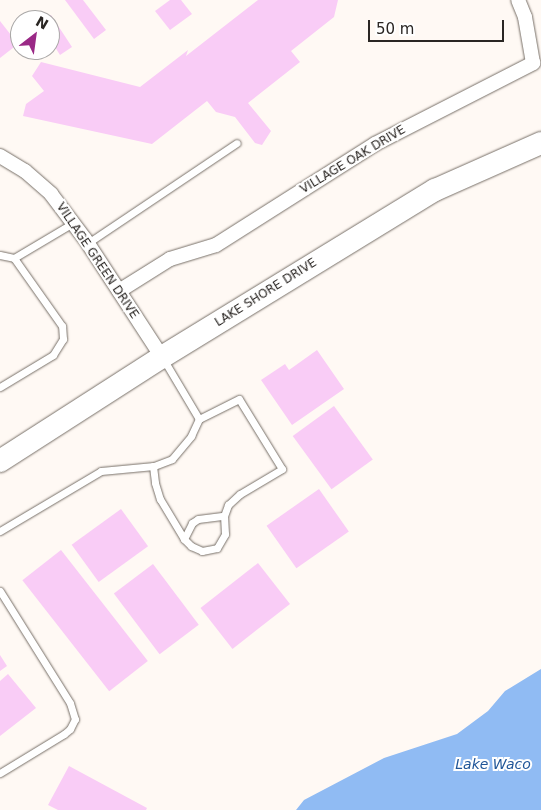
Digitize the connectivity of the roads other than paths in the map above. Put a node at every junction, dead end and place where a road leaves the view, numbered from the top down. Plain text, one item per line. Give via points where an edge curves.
1 (518, 0) edge
2 (237, 143) dead end
3 (541, 143) edge
4 (0, 156) edge
5 (73, 223) junction
6 (88, 243) junction
7 (0, 255) edge
8 (14, 258) junction
9 (119, 291) junction
10 (162, 356) junction
11 (0, 387) edge
12 (199, 419) junction
13 (0, 460) edge
14 (153, 466) junction
15 (224, 516) junction
16 (0, 531) edge
17 (184, 539) junction
18 (0, 590) edge
19 (0, 773) edge

1 - 9 street, VILLAGE OAK DRIVE via 525,17 533,64 375,144 216,245 170,259
2 - 6 lane
3 - 10 main road, LAKE SHORE DRIVE via 435,190
4 - 5 street, VILLAGE GREEN DRIVE via 25,171 51,194
5 - 6 street, VILLAGE GREEN DRIVE
5 - 8 lane
6 - 9 street, VILLAGE GREEN DRIVE
7 - 8 lane
8 - 11 lane via 62,326 63,339 53,355
9 - 10 street, VILLAGE GREEN DRIVE
10 - 12 lane
10 - 13 main road, LAKE SHORE DRIVE
12 - 14 lane via 191,436 172,459
12 - 15 lane via 239,399 282,469 240,494 228,505
14 - 16 lane via 101,471
14 - 17 lane via 160,499
15 - 17 lane via 198,519 192,523
15 - 17 lane via 226,534 217,548 202,551
18 - 19 lane via 70,703 75,719 64,734

